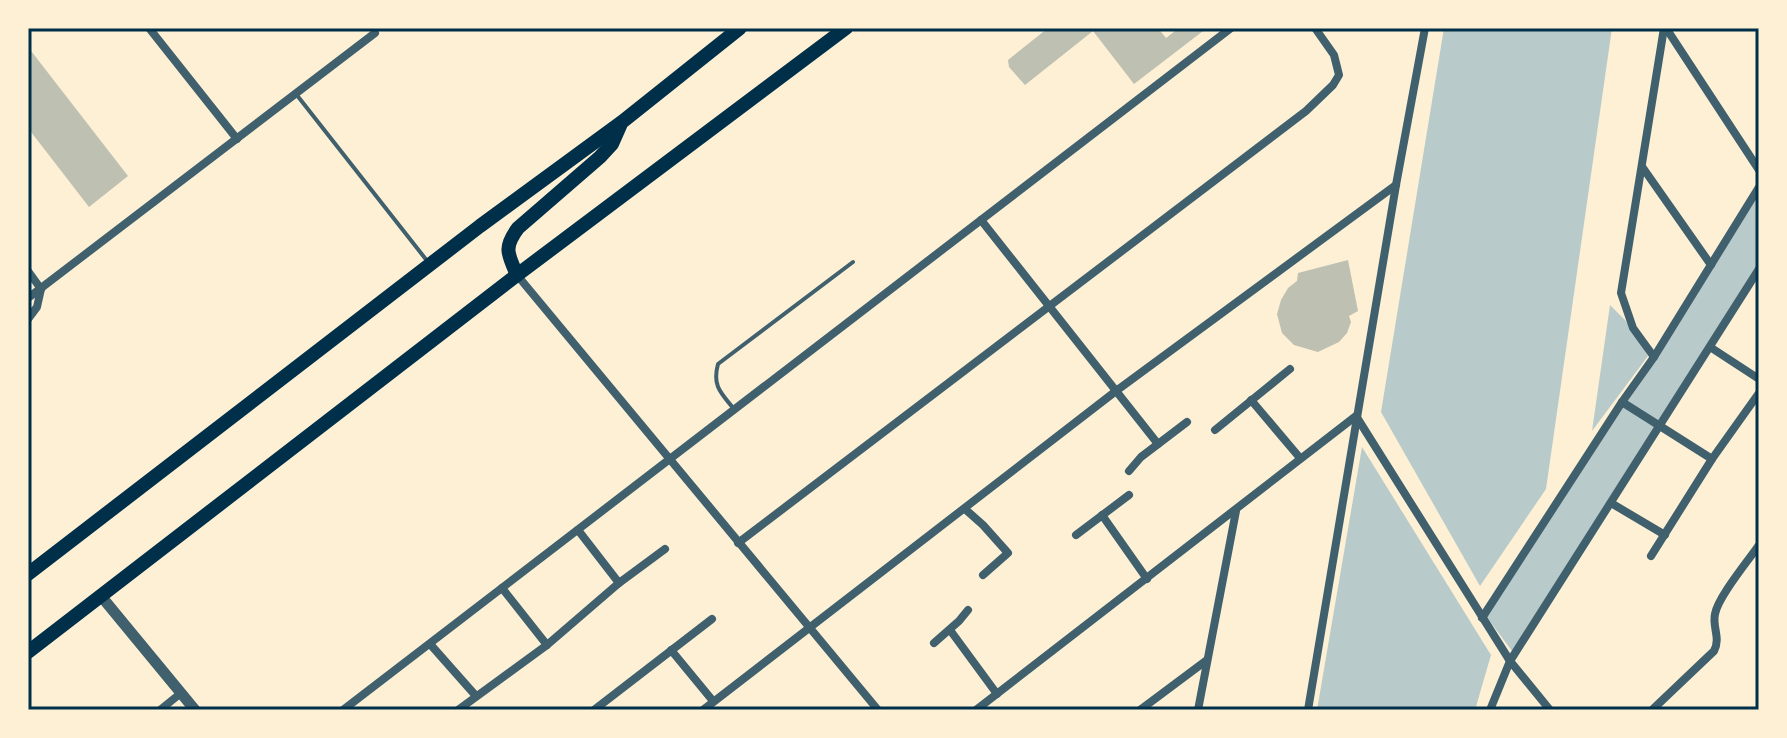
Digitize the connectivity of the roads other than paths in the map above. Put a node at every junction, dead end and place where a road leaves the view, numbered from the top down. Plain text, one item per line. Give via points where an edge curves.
1 (149, 28) edge
2 (740, 28) edge
3 (846, 28) edge
4 (1231, 28) edge
5 (1315, 28) edge
6 (1425, 28) edge
7 (1665, 28) edge
8 (375, 33) dead end
9 (296, 94) junction
10 (622, 122) junction
11 (237, 139) junction
12 (1643, 168) junction
13 (1759, 170) edge
14 (1396, 185) junction
15 (1759, 187) edge
16 (981, 220) junction
17 (853, 262) dead end
18 (430, 264) junction
19 (1711, 265) junction
20 (1759, 269) edge
21 (28, 271) edge
22 (517, 275) junction
23 (41, 289) junction
24 (28, 298) edge
25 (1049, 308) junction
26 (28, 319) edge
27 (1710, 347) junction
28 (1654, 357) junction
29 (1290, 369) dead end
30 (1759, 379) edge
31 (1116, 391) junction
32 (1759, 393) edge
33 (1251, 400) junction
34 (1622, 402) junction
35 (734, 409) junction
36 (1356, 416) junction
37 (1187, 422) dead end
38 (1660, 425) junction
39 (1215, 430) dead end
40 (1158, 444) junction
41 (1300, 458) junction
42 (671, 459) junction
43 (1712, 459) junction
44 (1129, 471) dead end
45 (1129, 495) dead end
46 (1611, 503) junction
47 (965, 509) junction
48 (1236, 511) junction
49 (1102, 515) junction
50 (578, 530) junction
51 (1076, 535) dead end
52 (1665, 535) junction
53 (738, 543) junction
54 (1759, 545) edge
55 (665, 549) dead end
56 (1651, 556) dead end
57 (28, 574) edge
58 (983, 575) dead end
59 (1147, 579) junction
60 (619, 583) junction
61 (502, 588) junction
62 (101, 596) junction
63 (968, 610) dead end
64 (1482, 618) junction
65 (712, 619) dead end
66 (810, 629) junction
67 (950, 630) junction
68 (934, 643) dead end
69 (430, 644) junction
70 (547, 645) junction
71 (671, 650) junction
72 (28, 652) edge
73 (1207, 660) junction
74 (1510, 661) junction
75 (181, 693) junction
76 (997, 694) junction
77 (476, 696) junction
78 (713, 701) junction
79 (350, 708) edge
80 (160, 710) edge
81 (195, 710) edge
82 (458, 710) edge
83 (594, 710) edge
84 (703, 710) edge
85 (878, 710) edge
86 (976, 710) edge
87 (1140, 710) edge
88 (1198, 710) edge
89 (1308, 710) edge
90 (1490, 710) edge
91 (1550, 710) edge
92 (1652, 710) edge

1 - 11 street
2 - 10 main road
3 - 22 main road
4 - 16 street
5 - 25 street via 1338,67 1333,85
6 - 14 street
7 - 12 street
7 - 13 street
8 - 9 street
9 - 11 street
9 - 18 lane
10 - 18 main road
10 - 22 main road via 600,157 510,239 507,247
11 - 23 street
12 - 19 street
12 - 28 street via 1621,293 1633,328
14 - 31 street
14 - 36 street
15 - 19 street
16 - 25 street
16 - 35 street
17 - 35 lane via 718,364 714,377
18 - 57 main road
19 - 28 street
20 - 27 street
21 - 23 street
22 - 42 street
22 - 62 main road
23 - 24 street
23 - 26 street
25 - 31 street
25 - 53 street
27 - 30 street
27 - 38 street
28 - 34 street
29 - 33 street
31 - 40 street
31 - 47 street
32 - 43 street
33 - 39 street
33 - 41 street
34 - 38 street
34 - 64 street
35 - 42 street
36 - 41 street
36 - 64 street
36 - 89 street
37 - 40 street
38 - 43 street
38 - 46 street
40 - 44 street
41 - 48 street
42 - 50 street
42 - 53 street
43 - 52 street
45 - 49 street
46 - 52 street
46 - 74 street
47 - 58 street via 1008,553
47 - 66 street
48 - 59 street
48 - 73 street
49 - 51 street
49 - 59 street
50 - 60 street
50 - 61 street
52 - 56 street
53 - 66 street
54 - 92 street via 1718,605 1714,651
55 - 60 street
59 - 76 street
60 - 70 street
61 - 69 street
61 - 70 street
62 - 72 main road
62 - 75 street
63 - 67 street
64 - 74 street
65 - 71 street
66 - 78 street
66 - 85 street
67 - 68 street
67 - 76 street
69 - 77 street
69 - 79 street
70 - 77 street
71 - 78 street
71 - 83 street
73 - 87 street
73 - 88 street
74 - 90 street
74 - 91 street
75 - 80 street
75 - 81 street
76 - 86 street
77 - 82 street
78 - 84 street

